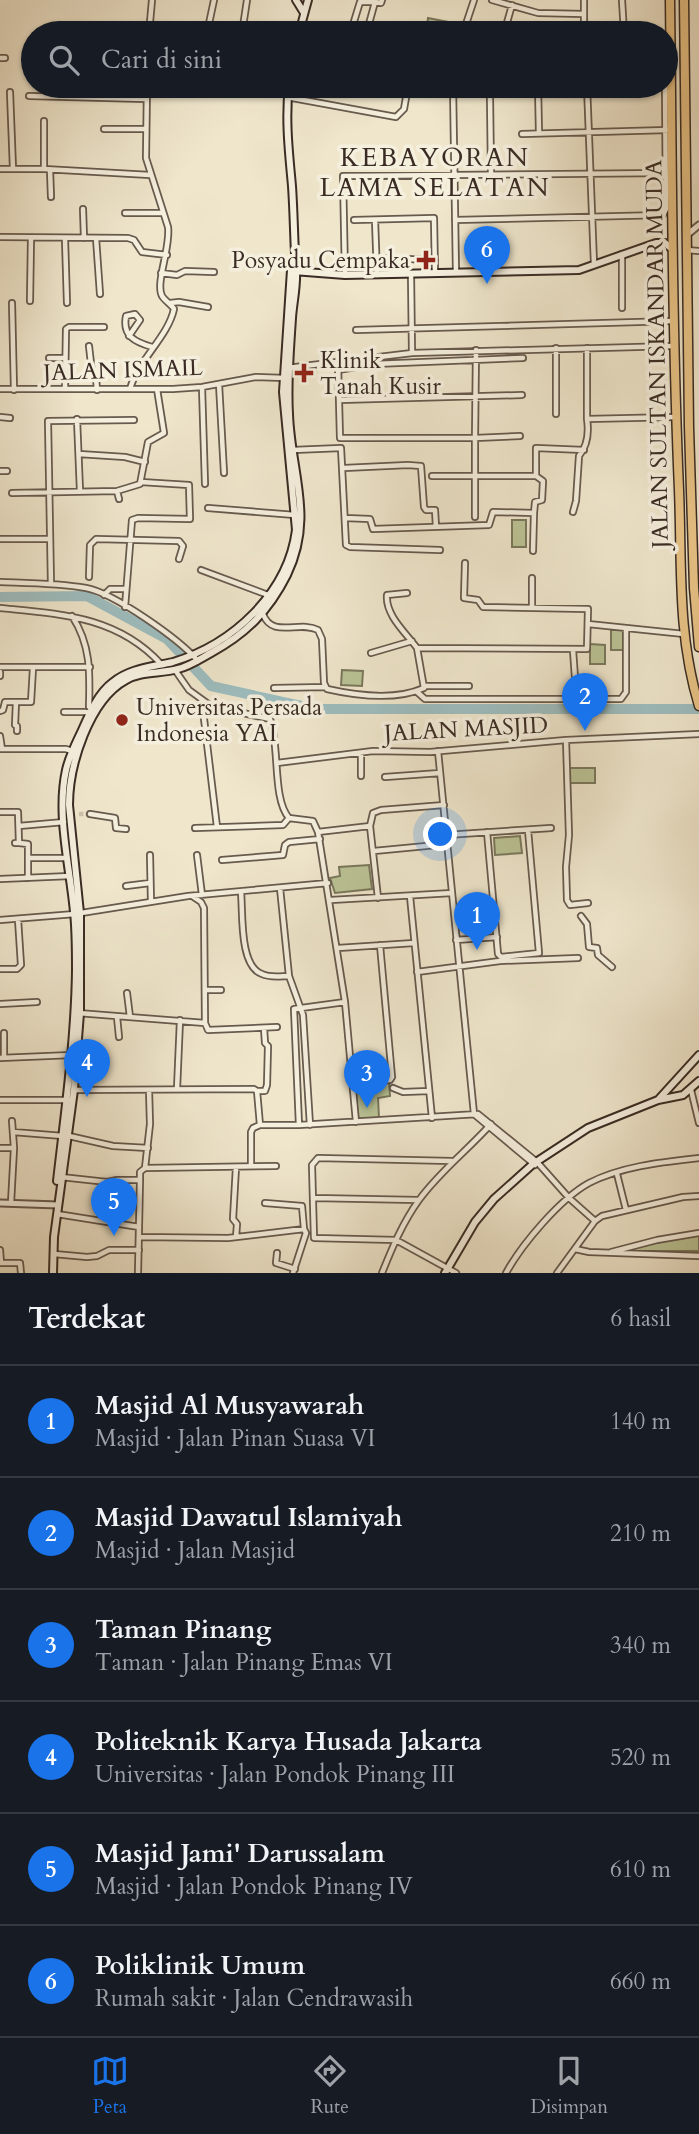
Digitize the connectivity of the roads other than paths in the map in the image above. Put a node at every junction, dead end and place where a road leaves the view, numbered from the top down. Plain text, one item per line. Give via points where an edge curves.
1 (152, 0) edge
2 (214, 0) edge
3 (247, 0) edge
4 (296, 0) edge
5 (308, 0) edge
6 (382, 0) edge
7 (474, 0) edge
8 (492, 0) edge
9 (584, 0) edge
10 (622, 0) edge
11 (670, 0) edge
12 (684, 0) edge
13 (375, 2) junction
14 (512, 5) junction
15 (304, 13) junction
16 (584, 14) junction
17 (150, 21) edge
18 (210, 21) edge
19 (244, 21) edge
20 (302, 21) edge
21 (354, 21) edge
22 (370, 21) edge
23 (467, 21) edge
24 (507, 21) edge
25 (584, 21) edge
26 (623, 21) edge
27 (670, 21) edge
28 (10, 92) dead end
29 (107, 98) edge
30 (287, 98) edge
31 (292, 98) edge
32 (406, 98) edge
33 (453, 98) edge
34 (490, 98) edge
35 (538, 98) edge
36 (587, 98) edge
37 (666, 98) edge
38 (669, 98) edge
39 (146, 99) joint
40 (44, 121) dead end
41 (104, 130) dead end
42 (145, 130) junction
43 (669, 130) junction
44 (539, 132) junction
45 (589, 132) junction
46 (522, 134) dead end
47 (0, 169) edge
48 (13, 169) junction
49 (47, 169) junction
50 (589, 173) junction
51 (666, 173) junction
52 (491, 174) junction
53 (150, 175) junction
54 (454, 175) junction
55 (669, 181) junction
56 (51, 197) dead end
57 (83, 209) dead end
58 (670, 209) junction
59 (125, 213) dead end
60 (163, 213) junction
61 (591, 215) junction
62 (685, 219) junction
63 (354, 220) dead end
64 (375, 220) junction
65 (455, 220) junction
66 (698, 225) edge
67 (0, 237) edge
68 (685, 237) junction
69 (31, 238) junction
70 (84, 238) junction
71 (96, 238) junction
72 (65, 239) junction
73 (685, 250) junction
74 (699, 251) edge
75 (674, 252) junction
76 (622, 254) junction
77 (167, 255) junction
78 (376, 258) junction
79 (435, 260) junction
80 (594, 264) junction
81 (214, 272) dead end
82 (294, 272) junction
83 (456, 272) junction
84 (435, 273) junction
85 (162, 274) junction
86 (411, 274) junction
87 (345, 275) junction
88 (377, 275) junction
89 (100, 294) dead end
90 (30, 302) dead end
91 (12, 303) dead end
92 (67, 303) dead end
93 (170, 303) junction
94 (208, 307) dead end
95 (621, 308) dead end
96 (673, 321) junction
97 (104, 327) dead end
98 (413, 327) junction
99 (356, 330) dead end
100 (130, 336) junction
101 (89, 346) dead end
102 (673, 346) junction
103 (152, 347) junction
104 (556, 348) junction
105 (587, 348) junction
106 (476, 349) junction
107 (412, 353) junction
108 (49, 358) dead end
109 (65, 358) junction
110 (475, 358) junction
111 (523, 358) dead end
112 (338, 363) junction
113 (286, 368) junction
114 (338, 370) junction
115 (286, 377) junction
116 (219, 384) junction
117 (202, 387) junction
118 (0, 389) edge
119 (65, 389) junction
120 (130, 389) junction
121 (157, 389) junction
122 (14, 390) junction
123 (97, 390) junction
124 (522, 395) dead end
125 (475, 397) junction
126 (339, 400) junction
127 (556, 414) dead end
128 (0, 417) edge
129 (676, 417) junction
130 (10, 418) dead end
131 (78, 419) junction
132 (587, 419) junction
133 (134, 420) dead end
134 (689, 427) junction
135 (699, 428) edge
136 (520, 436) dead end
137 (475, 438) junction
138 (340, 444) junction
139 (290, 450) junction
140 (584, 450) junction
141 (79, 454) junction
142 (145, 462) junction
143 (344, 468) junction
144 (0, 471) edge
145 (7, 471) dead end
146 (224, 473) dead end
147 (432, 476) dead end
148 (475, 476) junction
149 (536, 476) junction
150 (141, 482) junction
151 (205, 484) dead end
152 (80, 491) junction
153 (117, 491) junction
154 (12, 493) dead end
155 (48, 493) junction
156 (119, 499) dead end
157 (695, 503) edge
158 (208, 508) dead end
159 (573, 512) dead end
160 (534, 513) junction
161 (296, 515) junction
162 (475, 517) dead end
163 (345, 518) junction
164 (436, 527) junction
165 (0, 539) edge
166 (49, 539) junction
167 (130, 539) junction
168 (440, 550) dead end
169 (533, 551) dead end
170 (179, 559) dead end
171 (465, 563) dead end
172 (201, 570) dead end
173 (89, 577) dead end
174 (532, 578) dead end
175 (0, 582) edge
176 (51, 584) junction
177 (126, 589) junction
178 (407, 593) dead end
179 (104, 595) junction
180 (268, 595) junction
181 (125, 607) junction
182 (0, 608) edge
183 (532, 608) junction
184 (263, 614) junction
185 (72, 615) junction
186 (588, 624) junction
187 (626, 628) junction
188 (684, 634) junction
189 (412, 641) junction
190 (699, 647) edge
191 (417, 648) junction
192 (573, 650) junction
193 (371, 653) dead end
194 (188, 656) junction
195 (197, 661) junction
196 (161, 664) junction
197 (90, 667) junction
198 (184, 667) junction
199 (33, 668) junction
200 (175, 670) junction
201 (0, 672) edge
202 (575, 678) dead end
203 (469, 685) dead end
204 (425, 686) junction
205 (325, 687) junction
206 (274, 688) dead end
207 (416, 691) junction
208 (202, 701) junction
209 (16, 702) junction
210 (698, 704) edge
211 (0, 711) edge
212 (91, 711) junction
213 (64, 712) dead end
214 (17, 731) dead end
215 (699, 734) edge
216 (0, 736) edge
217 (566, 740) junction
218 (1, 749) edge
219 (439, 751) junction
220 (75, 752) junction
221 (361, 754) junction
222 (277, 763) junction
223 (440, 773) junction
224 (361, 776) dead end
225 (385, 776) dead end
226 (444, 805) junction
227 (0, 812) edge
228 (69, 814) junction
229 (79, 814) tunnel mouth
230 (90, 814) tunnel mouth
231 (289, 817) junction
232 (64, 822) junction
233 (19, 826) junction
234 (370, 826) junction
235 (217, 827) junction
236 (195, 828) dead end
237 (551, 828) dead end
238 (126, 830) dead end
239 (527, 830) junction
240 (318, 832) junction
241 (487, 832) junction
242 (446, 835) junction
243 (320, 839) junction
244 (447, 844) junction
245 (374, 851) junction
246 (150, 855) dead end
247 (197, 855) dead end
248 (28, 858) junction
249 (67, 858) junction
250 (222, 860) dead end
251 (70, 876) junction
252 (28, 878) junction
253 (0, 880) edge
254 (150, 883) junction
255 (328, 883) junction
256 (126, 887) dead end
257 (280, 888) junction
258 (241, 891) junction
259 (452, 893) junction
260 (197, 895) junction
261 (410, 896) junction
262 (378, 898) junction
263 (331, 900) junction
264 (150, 902) junction
265 (588, 903) dead end
266 (77, 914) junction
267 (581, 916) dead end
268 (18, 919) junction
269 (0, 920) edge
270 (497, 937) junction
271 (456, 940) junction
272 (414, 943) junction
273 (380, 945) junction
274 (338, 948) junction
275 (578, 958) dead end
276 (459, 967) junction
277 (612, 967) dead end
278 (0, 969) edge
279 (417, 972) junction
280 (289, 976) junction
281 (205, 990) junction
282 (222, 990) dead end
283 (127, 993) dead end
284 (37, 1002) dead end
285 (345, 1002) junction
286 (0, 1004) edge
287 (298, 1008) junction
288 (77, 1014) junction
289 (117, 1017) junction
290 (130, 1017) junction
291 (180, 1020) junction
292 (205, 1023) junction
293 (277, 1027) dead end
294 (264, 1028) junction
295 (4, 1033) dead end
296 (119, 1037) dead end
297 (74, 1055) junction
298 (698, 1057) edge
299 (2, 1058) edge
300 (685, 1071) junction
301 (674, 1082) junction
302 (353, 1083) junction
303 (696, 1085) edge
304 (393, 1088) dead end
305 (72, 1089) junction
306 (177, 1089) junction
307 (149, 1090) junction
308 (257, 1091) junction
309 (429, 1091) junction
310 (683, 1095) junction
311 (0, 1100) edge
312 (71, 1100) junction
313 (658, 1100) junction
314 (474, 1114) junction
315 (432, 1118) junction
316 (12, 1121) dead end
317 (356, 1122) junction
318 (699, 1123) edge
319 (260, 1125) junction
320 (299, 1125) junction
321 (310, 1125) junction
322 (490, 1125) junction
323 (13, 1132) junction
324 (66, 1136) junction
325 (0, 1148) edge
326 (14, 1148) junction
327 (148, 1148) junction
328 (63, 1156) junction
329 (699, 1158) edge
330 (452, 1161) junction
331 (536, 1164) junction
332 (251, 1166) junction
333 (276, 1166) dead end
334 (236, 1167) junction
335 (145, 1168) junction
336 (617, 1174) junction
337 (61, 1177) junction
338 (140, 1180) junction
339 (699, 1196) edge
340 (314, 1198) junction
341 (569, 1198) junction
342 (419, 1200) junction
343 (0, 1203) edge
344 (11, 1203) junction
345 (265, 1203) dead end
346 (56, 1205) junction
347 (626, 1210) junction
348 (57, 1214) junction
349 (595, 1221) junction
350 (139, 1227) junction
351 (305, 1230) junction
352 (699, 1233) edge
353 (139, 1237) junction
354 (236, 1237) junction
355 (396, 1240) junction
356 (575, 1249) junction
357 (0, 1250) edge
358 (139, 1250) junction
359 (276, 1253) dead end
360 (610, 1253) junction
361 (53, 1254) junction
362 (699, 1256) edge
363 (1, 1263) edge
364 (445, 1270) edge
365 (294, 1271) edge
366 (21, 1273) edge
367 (51, 1273) edge
368 (138, 1273) edge
369 (382, 1273) edge
370 (456, 1273) edge
371 (506, 1273) edge
372 (557, 1273) edge

1 - 17 street
2 - 18 street
3 - 19 street
4 - 15 main road
5 - 15 main road
6 - 13 street
7 - 23 street
8 - 14 street
9 - 16 street
10 - 26 street
11 - 27 highway, JALAN SULTAN ISKANDAR MUDA
12 - 62 highway, JALAN SULTAN ISKANDAR MUDA
13 - 21 street via 359,2
13 - 22 street
14 - 16 street via 538,13
14 - 24 street
15 - 20 main road
16 - 25 street
28 - 48 street
29 - 39 street
30 - 82 main road
31 - 32 street via 396,117
33 - 54 street
34 - 52 street
35 - 44 street
36 - 45 street
37 - 43 street
38 - 43 highway, JALAN SULTAN ISKANDAR MUDA
39 - 42 street
40 - 49 street
41 - 42 street
42 - 53 street
43 - 45 street
43 - 51 street
43 - 55 highway, JALAN SULTAN ISKANDAR MUDA
44 - 45 street
44 - 46 street
45 - 50 street
47 - 48 street
48 - 49 street
49 - 53 street
49 - 56 street
50 - 51 street
50 - 52 street
50 - 61 street
51 - 55 street
52 - 54 street
53 - 60 street
54 - 65 street
54 - 87 street via 343,176
55 - 58 highway, JALAN SULTAN ISKANDAR MUDA
57 - 70 street
58 - 61 street via 663,215
58 - 75 highway, JALAN SULTAN ISKANDAR MUDA
59 - 60 street
60 - 77 street via 170,238
61 - 65 street
61 - 80 street
62 - 66 street
62 - 68 highway, JALAN SULTAN ISKANDAR MUDA
63 - 64 street
64 - 78 street
64 - 79 street via 433,218
65 - 83 street
66 - 68 street
67 - 69 street
68 - 73 highway, JALAN SULTAN ISKANDAR MUDA
69 - 72 street
69 - 90 street
70 - 71 street
70 - 72 street
71 - 77 street via 128,237 142,252
71 - 89 street
72 - 92 street
73 - 74 street
73 - 134 highway, JALAN SULTAN ISKANDAR MUDA
75 - 76 main road via 661,242
75 - 96 highway, JALAN SULTAN ISKANDAR MUDA
76 - 80 main road
76 - 95 street
77 - 85 street
78 - 79 street
78 - 88 street
79 - 84 street
80 - 83 main road via 579,270
81 - 85 street
82 - 87 main road
82 - 113 main road
83 - 84 main road
84 - 86 main road
85 - 93 street via 160,290
86 - 88 main road
86 - 98 street
87 - 88 main road
91 - 122 street
93 - 94 street
93 - 103 street via 173,314
96 - 98 street
96 - 102 highway, JALAN SULTAN ISKANDAR MUDA
97 - 109 street via 66,328
98 - 99 street
98 - 107 street
100 - 100 street via 125,320 135,314 140,320
100 - 103 street
101 - 123 street
102 - 105 street
102 - 129 highway, JALAN SULTAN ISKANDAR MUDA
103 - 120 street
104 - 105 street
104 - 106 street
104 - 127 street
105 - 132 street
106 - 107 street
106 - 110 street
107 - 112 street
108 - 109 street
109 - 119 street
110 - 111 street
110 - 114 street
110 - 125 street
112 - 113 street
112 - 114 street
113 - 115 main road
114 - 126 street
115 - 116 street, JALAN ISMAIL
115 - 139 main road via 283,416
116 - 117 street, JALAN ISMAIL
116 - 146 street
117 - 121 street, JALAN ISMAIL
117 - 151 street
118 - 122 street, JALAN ISMAIL
119 - 122 street, JALAN ISMAIL
119 - 123 street, JALAN ISMAIL
120 - 121 street, JALAN ISMAIL
120 - 123 street, JALAN ISMAIL
121 - 142 street via 164,431 148,442
124 - 125 street
125 - 126 street
125 - 137 street
126 - 138 street
128 - 130 street
129 - 132 street
129 - 188 highway, JALAN SULTAN ISKANDAR MUDA
131 - 133 street
131 - 141 street
131 - 155 street via 51,419 47,425
132 - 140 street
134 - 135 street
134 - 157 highway, JALAN SULTAN ISKANDAR MUDA
136 - 137 street
137 - 138 street
137 - 148 street
138 - 139 street
138 - 143 street
139 - 161 main road
139 - 184 main road via 300,539
140 - 149 street via 538,447
140 - 159 street via 579,456
141 - 142 street
141 - 152 street
142 - 150 street
143 - 163 street
143 - 164 street via 421,466 424,507 435,510
144 - 145 street
147 - 148 street
148 - 149 street
148 - 162 street
149 - 160 street via 542,480 543,499 535,502
150 - 153 street
150 - 167 street via 189,485 190,519 134,519
152 - 153 street
152 - 155 street
153 - 156 street
154 - 155 street
155 - 166 street
157 - 190 highway, JALAN SULTAN ISKANDAR MUDA via 694,600
158 - 161 street
160 - 164 street via 495,512 489,525
160 - 169 street
161 - 180 main road via 292,550
163 - 164 street via 370,519 373,529
163 - 168 street via 345,542 350,548
165 - 166 street
166 - 176 street
167 - 170 street via 179,541 183,546
167 - 173 street via 92,541
167 - 177 street
171 - 183 street via 464,598 478,600 482,607
172 - 180 street
174 - 183 street
175 - 176 street
176 - 179 street via 89,588
177 - 179 street via 110,589
177 - 181 street
178 - 189 street via 386,598
179 - 181 street
180 - 194 main road via 244,624
181 - 194 street via 165,632
182 - 185 street
183 - 186 street via 587,609
184 - 195 main road via 230,643
184 - 205 street via 274,627 318,630
185 - 196 street via 112,628
185 - 197 street via 84,636
186 - 187 street
186 - 192 street via 587,649
187 - 188 street
187 - 207 street via 626,692 621,699 425,699
188 - 210 highway, JALAN SULTAN ISKANDAR MUDA
189 - 191 street
189 - 193 street
191 - 192 street
191 - 204 street
192 - 202 street
194 - 195 street
194 - 196 main road
194 - 198 main road
195 - 198 main road
196 - 212 main road via 134,670 112,682
197 - 199 street
197 - 212 street
198 - 200 main road
199 - 201 street
199 - 209 street via 30,702
200 - 208 street
200 - 220 main road via 137,675 116,687 95,713
203 - 204 street
204 - 207 street
205 - 206 street
205 - 207 street via 374,696
208 - 222 street via 270,719
208 - 235 street
209 - 211 street via 4,702
209 - 214 street
212 - 213 street
212 - 220 main road
215 - 217 street, JALAN MASJID
216 - 218 street
217 - 219 street, JALAN MASJID
217 - 265 street via 567,900 570,905
218 - 220 street
219 - 221 street, JALAN MASJID
219 - 223 street
220 - 228 main road
220 - 232 main road via 65,779
221 - 222 street, JALAN MASJID
221 - 224 street
222 - 231 street via 282,807
223 - 225 street
223 - 226 street
226 - 234 street via 381,810 373,813
226 - 242 street
227 - 233 street via 18,812
228 - 229 street
228 - 266 main road
230 - 238 street via 115,818 116,828
231 - 235 street via 283,825
231 - 240 street via 313,821
232 - 233 street
232 - 249 main road
233 - 248 street via 17,843 28,844
234 - 240 street
234 - 245 street
235 - 236 street
237 - 239 street
239 - 241 street
239 - 270 street via 538,954 501,957
240 - 243 street
241 - 242 street
241 - 270 street
242 - 244 street
243 - 250 street via 289,842 283,855
243 - 255 street
244 - 245 street
244 - 259 street
245 - 262 street
246 - 254 street
247 - 260 street
248 - 249 street
248 - 252 street
249 - 251 main road
251 - 252 street
251 - 266 main road
252 - 253 street
254 - 256 street
254 - 264 street
255 - 257 street
255 - 263 street
257 - 258 street
257 - 280 street
258 - 260 street
258 - 280 street via 250,965 265,975
259 - 261 street
259 - 271 street
260 - 264 street
260 - 281 street via 204,908
261 - 262 street
261 - 272 street
262 - 263 street
263 - 274 street
264 - 266 street
266 - 268 street
266 - 288 main road
267 - 277 street via 587,924 589,947 597,948 598,955
268 - 269 street
268 - 278 street via 21,965
270 - 271 street
271 - 276 street
272 - 273 street
272 - 279 street
273 - 274 street
273 - 302 street via 392,1077
274 - 285 street
275 - 276 street
276 - 279 street
276 - 314 street
279 - 309 street
280 - 287 street
281 - 282 street
281 - 292 street
283 - 290 street
284 - 286 street
285 - 287 street
285 - 302 street
287 - 320 street
287 - 321 street via 305,1030
288 - 289 street
288 - 297 main road
289 - 290 street
289 - 296 street
290 - 291 street
291 - 292 street
291 - 306 street
292 - 294 street via 208,1030
293 - 294 street
294 - 308 street via 267,1085 265,1091
295 - 299 street
297 - 299 street
297 - 305 main road
298 - 300 main road
300 - 301 main road
300 - 303 main road
301 - 310 main road
301 - 313 main road
302 - 317 street
303 - 310 main road
303 - 318 street
304 - 309 street via 403,1093
305 - 307 street
305 - 312 main road
306 - 307 street
306 - 308 street
307 - 327 street
308 - 319 street
309 - 315 street
310 - 313 main road
311 - 312 street
312 - 324 main road
313 - 331 main road via 589,1128
314 - 315 street
314 - 322 street
315 - 317 street
316 - 323 street
317 - 321 street
319 - 320 street
319 - 332 street via 251,1129
320 - 321 street
322 - 330 street
322 - 331 street
323 - 324 street
323 - 326 street
324 - 327 street
324 - 328 main road
325 - 326 street
326 - 344 street
327 - 335 street
328 - 337 main road
328 - 346 main road
329 - 336 street via 649,1164
330 - 340 street via 315,1159
330 - 342 street
331 - 341 street
331 - 364 main road via 494,1199
332 - 333 street
332 - 334 street
334 - 335 street
334 - 354 street
335 - 338 street
336 - 341 street via 588,1184
336 - 347 street
337 - 338 street
337 - 346 main road
338 - 350 street
339 - 347 street
340 - 342 street
340 - 355 street via 314,1238
341 - 349 street
341 - 371 street via 524,1244
342 - 355 street
343 - 344 street
344 - 346 street
345 - 351 street via 302,1206
346 - 348 main road
346 - 367 main road
347 - 349 street
348 - 350 street
348 - 361 main road
349 - 356 street
350 - 353 street
351 - 354 street
351 - 365 street
352 - 360 street
353 - 354 street
353 - 358 street
355 - 364 street
355 - 369 street
356 - 360 street
356 - 372 street
357 - 363 street
358 - 361 street via 112,1250 87,1257
358 - 368 street
359 - 365 street via 276,1263
360 - 362 street
361 - 367 main road
363 - 366 street via 20,1263
364 - 370 street

